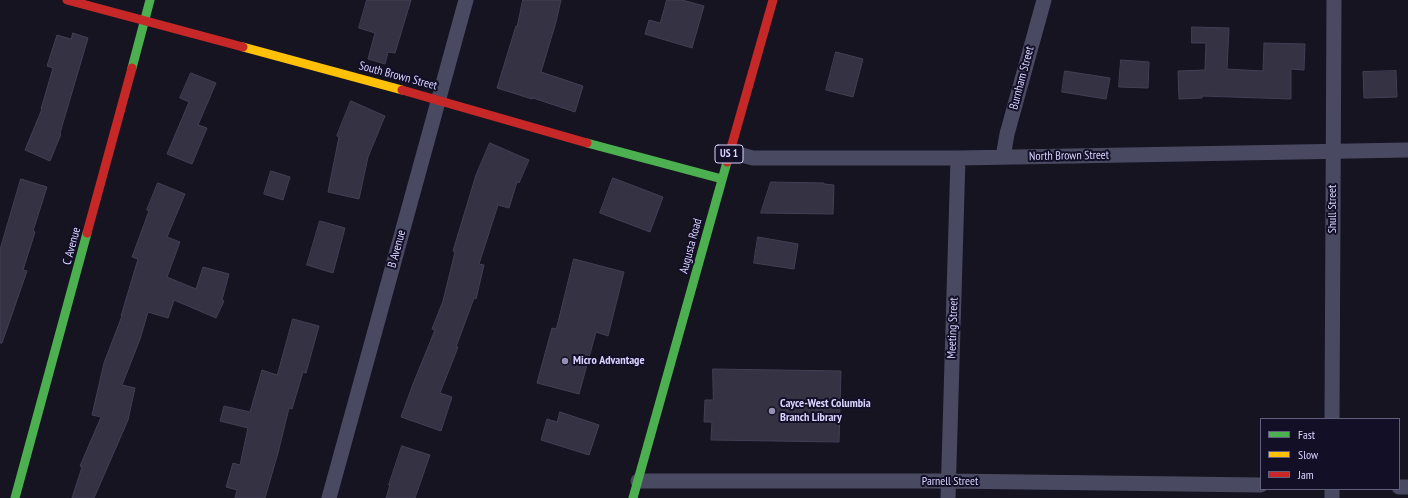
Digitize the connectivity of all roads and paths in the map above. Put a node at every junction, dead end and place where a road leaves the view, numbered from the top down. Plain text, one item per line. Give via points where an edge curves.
1 (67, 0) edge
2 (150, 0) edge
3 (466, 0) edge
4 (773, 0) edge
5 (1044, 0) edge
6 (1334, 0) edge
7 (145, 21) junction
8 (438, 100) junction
9 (1408, 150) edge
10 (1333, 151) junction
11 (730, 152) junction
12 (1003, 157) junction
13 (958, 158) junction
14 (722, 179) junction
15 (1332, 418) edge
16 (638, 480) junction
17 (948, 482) junction
18 (1260, 485) edge
19 (15, 498) edge
20 (329, 498) edge
21 (633, 498) edge
22 (948, 498) edge

1 - 7 street, South Brown Street
2 - 7 street, C Avenue
3 - 8 street, B Avenue
4 - 11 street, Augusta Road / US 1
5 - 12 street, Burnham Street
6 - 10 street, Shull Street
7 - 8 street, South Brown Street
7 - 19 street, C Avenue
8 - 14 street, South Brown Street
8 - 20 street, B Avenue
9 - 10 street, North Brown Street
10 - 12 street, North Brown Street
10 - 15 street, Shull Street
11 - 13 street, North Brown Street via 753,158
11 - 14 street, Augusta Road / US 1
12 - 13 street, North Brown Street
13 - 17 street, Meeting Street
14 - 16 street, Augusta Road / US 1
16 - 17 street, Parnell Street
16 - 21 street, Augusta Road / US 1
17 - 18 street, Parnell Street
17 - 22 street, Meeting Street

